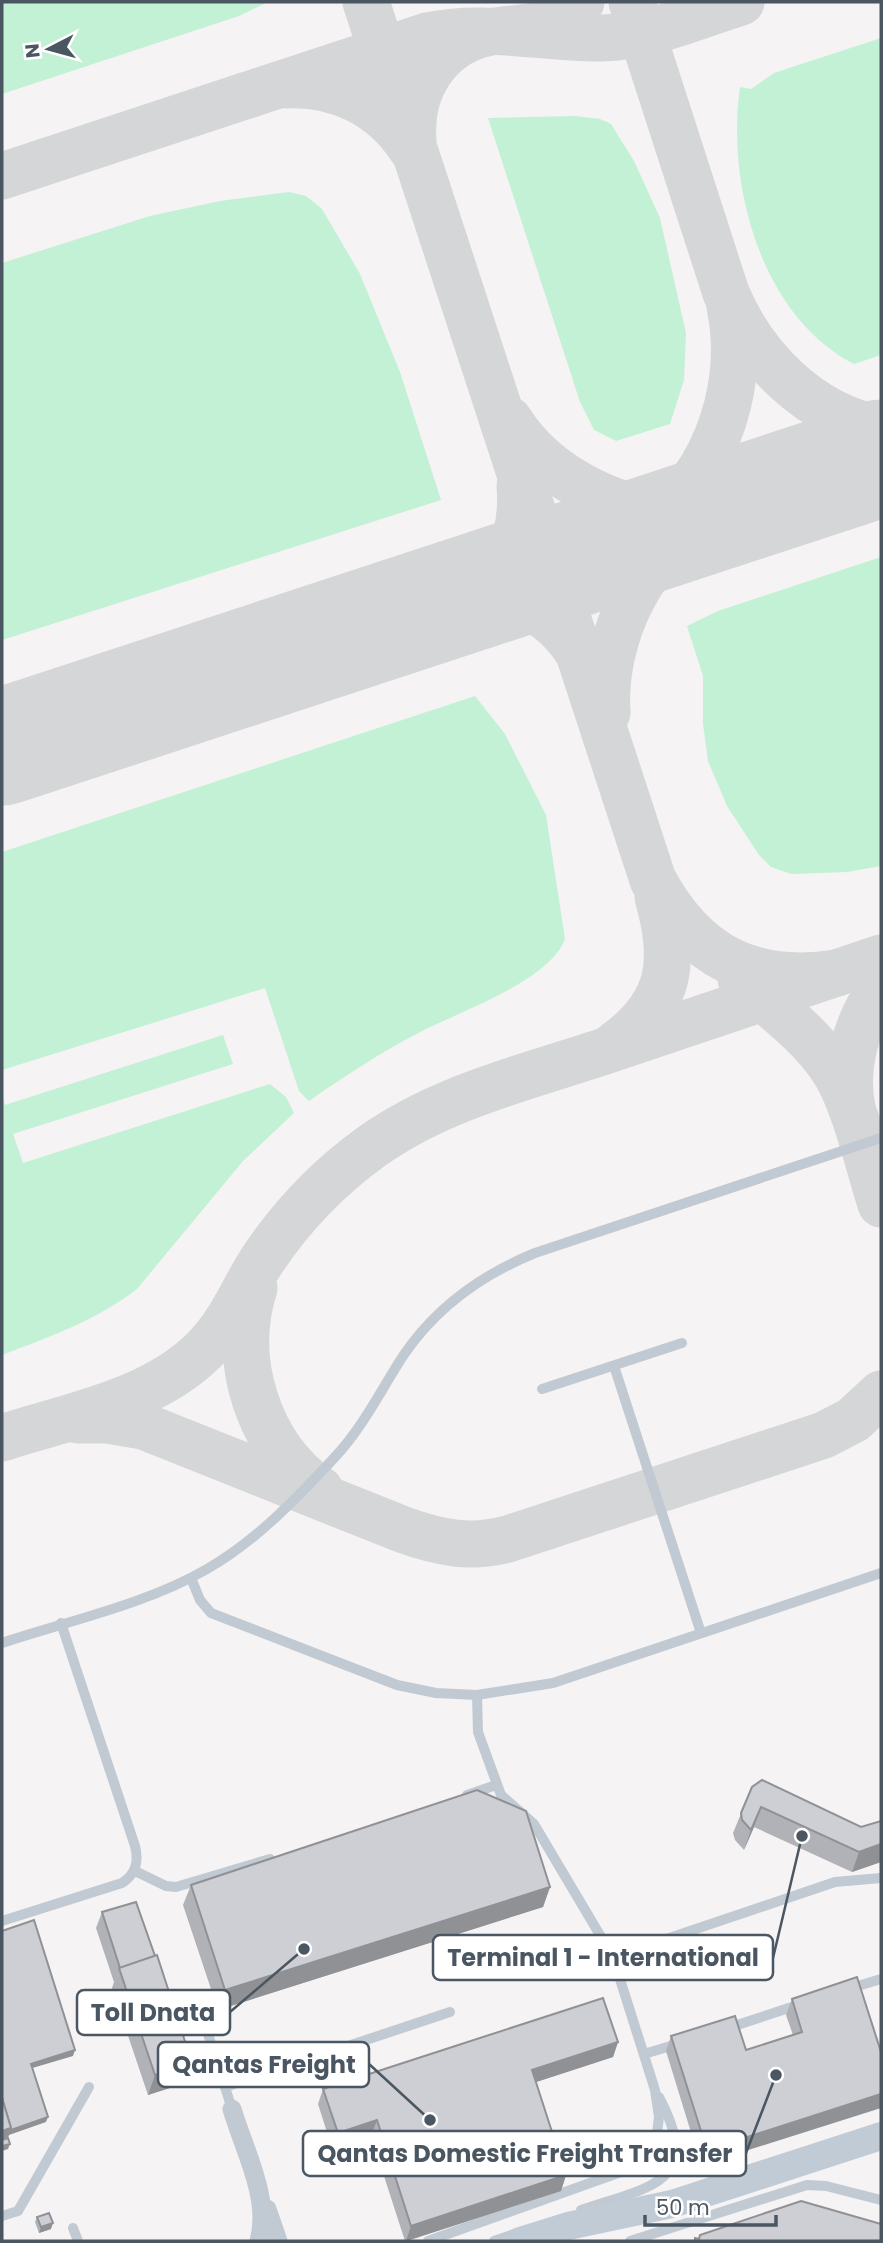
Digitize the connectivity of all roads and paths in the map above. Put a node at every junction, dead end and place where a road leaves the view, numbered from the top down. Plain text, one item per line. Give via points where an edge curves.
1 (881, 1138) edge
2 (682, 1343) dead end
3 (614, 1366) junction
4 (542, 1389) dead end
5 (881, 1573) edge
6 (191, 1578) junction
7 (61, 1623) junction
8 (701, 1633) junction
9 (2, 1643) edge
10 (477, 1695) junction
11 (496, 1785) junction
12 (457, 1798) edge
13 (278, 1857) edge
14 (135, 1871) junction
15 (881, 1878) edge
16 (2, 1921) edge
17 (613, 1957) junction
18 (881, 1979) edge
19 (831, 1995) edge
20 (818, 1999) edge
21 (199, 2006) dead end
22 (450, 2012) dead end
23 (717, 2031) edge
24 (691, 2039) edge
25 (644, 2054) junction
26 (89, 2087) dead end
27 (225, 2087) junction
28 (655, 2090) junction
29 (232, 2109) joint
30 (881, 2136) edge
31 (258, 2193) junction
32 (881, 2200) edge
33 (2, 2216) edge
34 (780, 2221) edge
35 (73, 2228) dead end
36 (741, 2234) edge
37 (76, 2241) edge
38 (259, 2241) edge
39 (278, 2241) edge
40 (428, 2241) edge
41 (494, 2241) edge
42 (520, 2241) edge
43 (631, 2241) edge

1 - 6 lane via 535,1253 472,1285 424,1329 337,1455 256,1534
2 - 3 lane
3 - 4 lane
3 - 8 lane
5 - 8 lane
6 - 7 lane
6 - 10 lane via 211,1613 397,1685
7 - 9 lane
7 - 14 lane via 135,1846
8 - 10 lane via 553,1683
10 - 11 lane via 478,1732
11 - 12 lane
11 - 17 lane via 506,1802 534,1824
13 - 14 lane via 176,1887
14 - 16 lane via 122,1882
15 - 17 lane via 835,1882
17 - 25 lane
18 - 19 lane
20 - 23 lane
21 - 27 lane
22 - 27 lane
24 - 25 lane
25 - 28 lane
26 - 33 lane via 18,2211
27 - 29 lane
28 - 40 lane via 656,2141 632,2168
28 - 41 lane via 676,2134 674,2159 663,2179 639,2192
29 - 31 street
30 - 42 street via 672,2204
31 - 38 street via 263,2217
31 - 39 street
32 - 43 lane via 807,2185
34 - 36 street
35 - 37 lane

